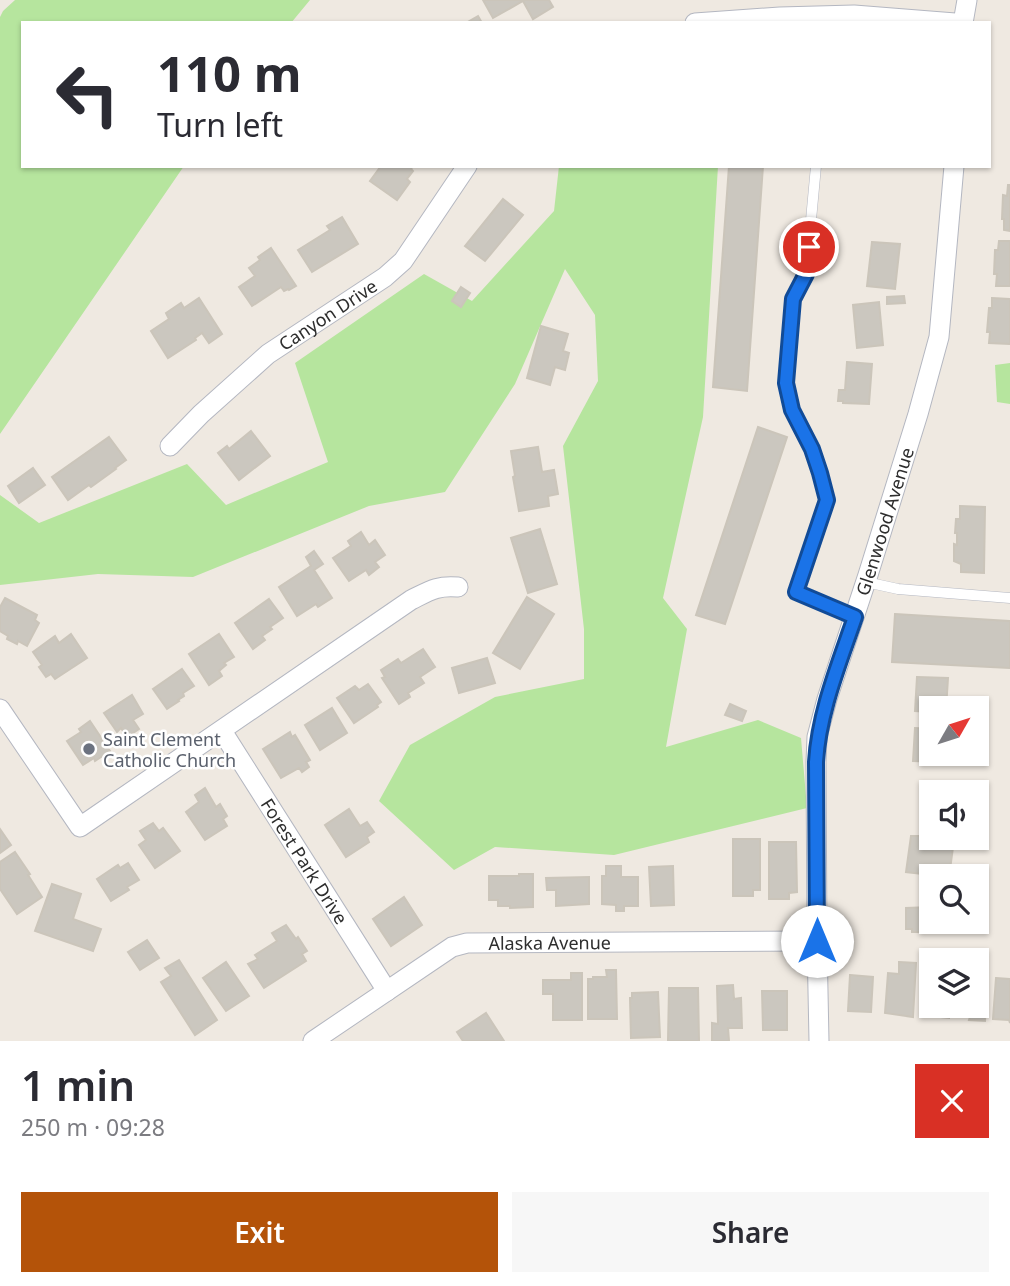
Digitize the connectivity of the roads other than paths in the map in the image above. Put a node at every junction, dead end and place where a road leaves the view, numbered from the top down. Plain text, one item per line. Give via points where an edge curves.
1 (967, 0) edge
2 (741, 21) edge
3 (930, 21) edge
4 (963, 21) edge
5 (466, 168) edge
6 (816, 168) edge
7 (954, 168) edge
8 (170, 446) dead end
9 (866, 582) junction
10 (458, 587) dead end
11 (1010, 598) edge
12 (855, 617) junction
13 (0, 709) edge
14 (222, 731) junction
15 (817, 941) junction
16 (387, 991) junction
17 (313, 1041) edge
18 (820, 1041) edge

1 - 4 street
2 - 3 street via 854,15
5 - 8 street, Canyon Drive via 403,261 268,354
6 - 12 lane via 806,274 793,299 786,383 827,500 796,592
7 - 9 street, Glenwood Avenue via 939,337
9 - 11 lane
9 - 12 street, Glenwood Avenue
10 - 14 street via 433,588 411,600
12 - 15 street, Glenwood Avenue via 817,737
13 - 14 street via 80,827
14 - 16 street, Forest Park Drive
15 - 16 street, Alaska Avenue via 467,943 452,947
15 - 18 street, Glenwood Avenue
16 - 17 street, Alaska Avenue

